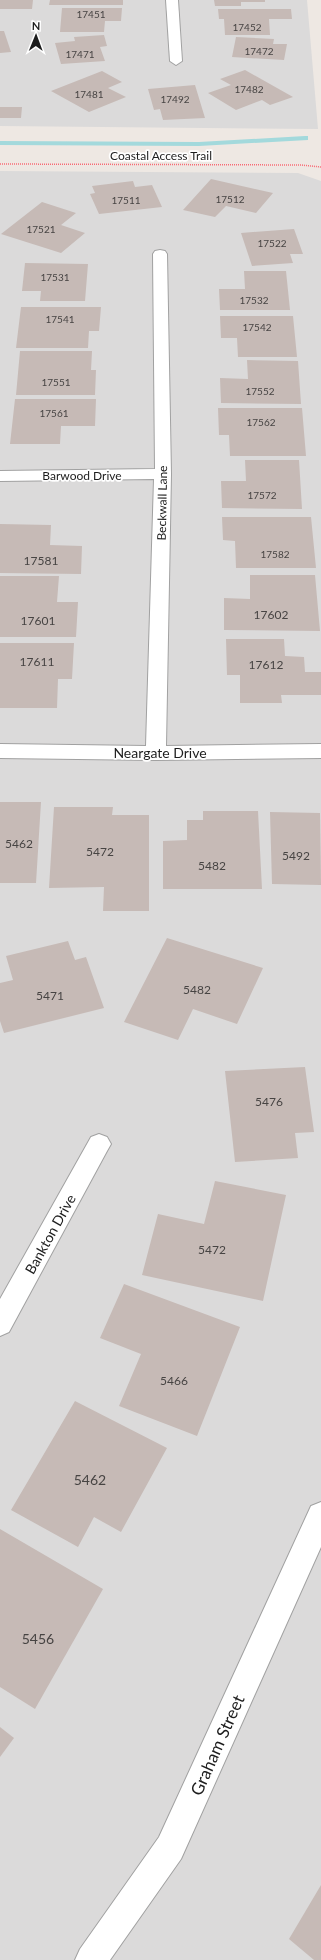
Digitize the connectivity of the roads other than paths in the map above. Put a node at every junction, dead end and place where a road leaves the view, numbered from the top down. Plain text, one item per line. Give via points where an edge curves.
1 (172, 0) edge
2 (176, 61) dead end
3 (160, 254) dead end
4 (164, 474) junction
5 (0, 476) edge
6 (0, 751) edge
7 (321, 751) edge
8 (156, 753) junction
9 (99, 1144) dead end
10 (0, 1324) edge
11 (321, 1516) edge
12 (91, 1960) edge

1 - 2 street
3 - 4 street, Beckwall Lane
4 - 5 street, Barwood Drive
4 - 8 street, Beckwall Lane
6 - 8 street, Neargate Drive
7 - 8 street, Neargate Drive
9 - 10 street, Bankton Drive
11 - 12 street, Graham Street via 170,1848

